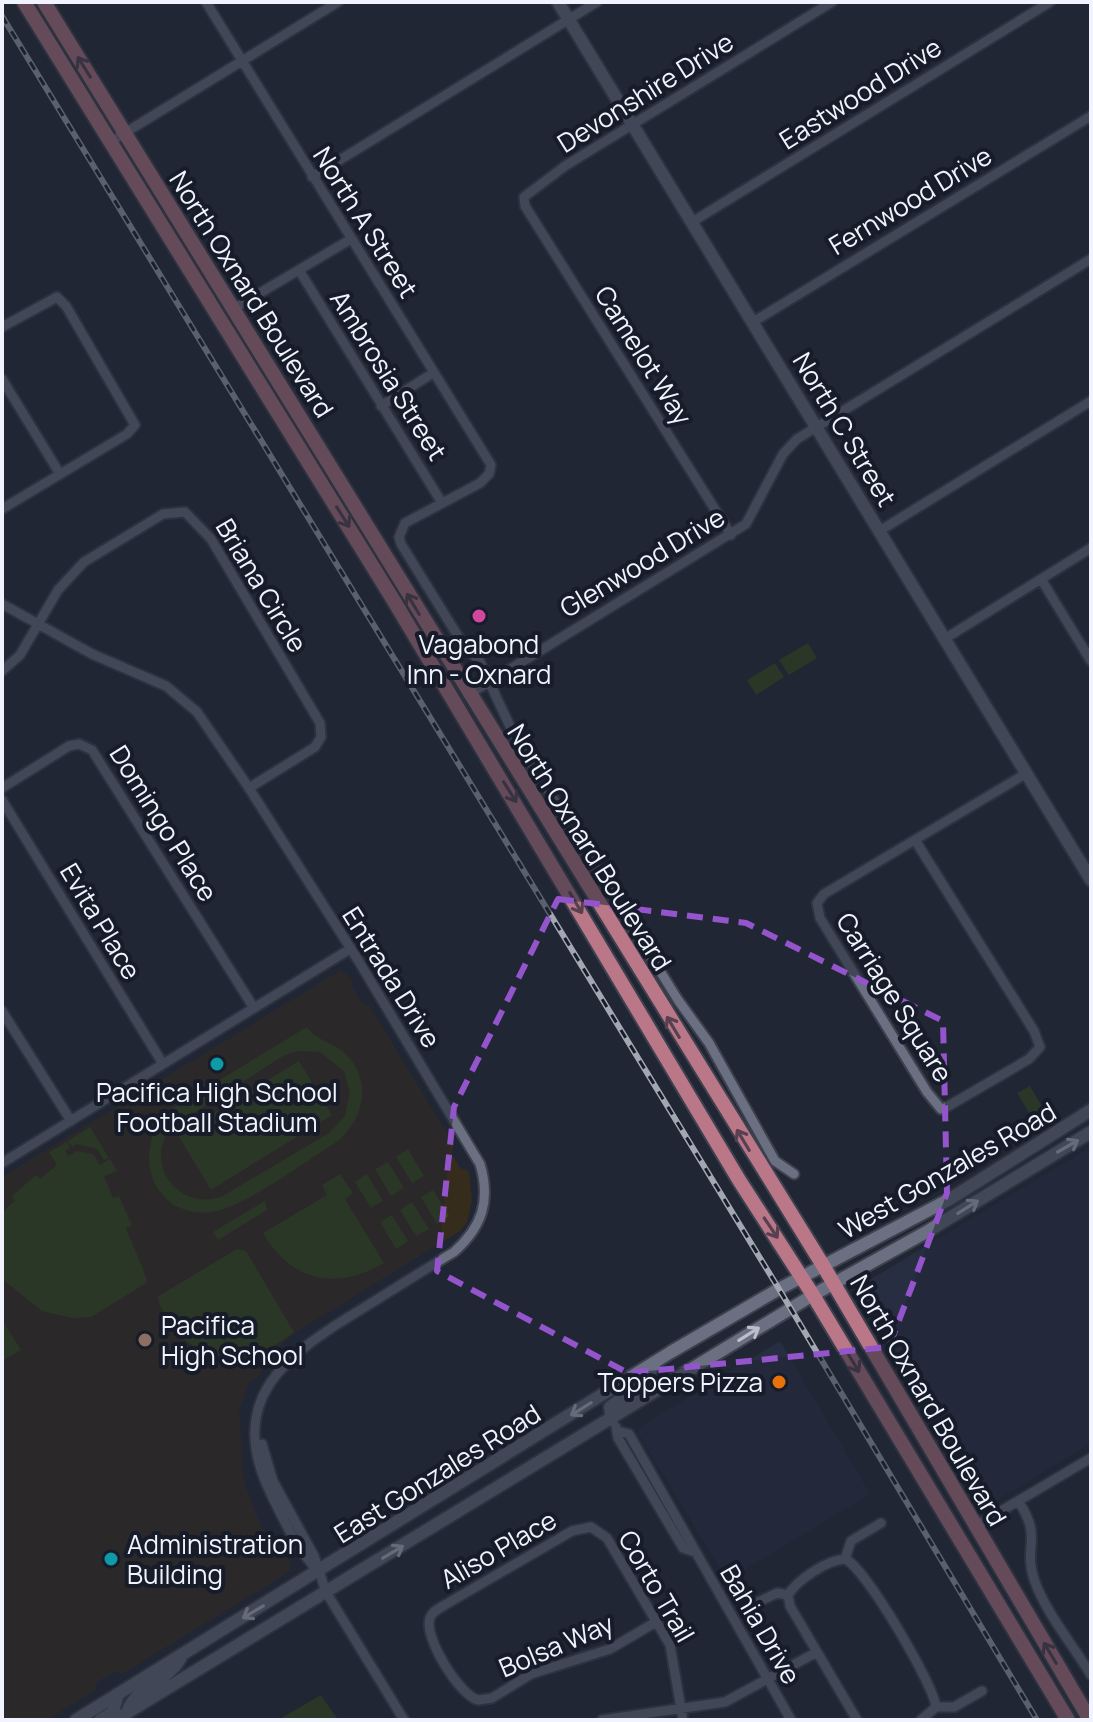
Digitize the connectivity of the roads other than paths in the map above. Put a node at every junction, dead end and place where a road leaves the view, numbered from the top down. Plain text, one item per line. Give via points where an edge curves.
1 (24, 2) edge
2 (44, 2) edge
3 (206, 2) edge
4 (338, 2) edge
5 (558, 2) edge
6 (597, 2) edge
7 (830, 2) edge
8 (1050, 2) edge
9 (569, 20) junction
10 (242, 62) junction
11 (1091, 116) edge
12 (633, 125) junction
13 (124, 133) junction
14 (110, 142) junction
15 (312, 177) junction
16 (524, 197) joint
17 (145, 198) junction
18 (692, 222) junction
19 (351, 239) junction
20 (1091, 259) edge
21 (299, 270) junction
22 (233, 309) junction
23 (753, 322) junction
24 (2, 327) edge
25 (433, 373) junction
26 (2, 379) edge
27 (1091, 401) edge
28 (381, 406) junction
29 (818, 426) junction
30 (60, 474) junction
31 (319, 478) junction
32 (442, 503) junction
33 (2, 509) edge
34 (881, 530) junction
35 (731, 535) junction
36 (1091, 548) edge
37 (1041, 579) junction
38 (2, 604) edge
39 (38, 627) junction
40 (946, 638) junction
41 (1091, 661) edge
42 (2, 671) edge
43 (440, 679) junction
44 (490, 681) junction
45 (468, 695) junction
46 (483, 749) junction
47 (1027, 773) junction
48 (2, 788) edge
49 (249, 788) junction
50 (2, 800) edge
51 (915, 840) junction
52 (1091, 880) edge
53 (350, 949) junction
54 (254, 1008) junction
55 (2, 1011) edge
56 (670, 1060) junction
57 (696, 1063) junction
58 (163, 1064) junction
59 (1091, 1110) edge
60 (71, 1121) junction
61 (1091, 1132) edge
62 (1035, 1145) junction
63 (1044, 1160) junction
64 (2, 1163) edge
65 (794, 1174) dead end
66 (824, 1267) junction
67 (802, 1277) junction
68 (833, 1283) junction
69 (813, 1295) junction
70 (656, 1362) junction
71 (615, 1425) junction
72 (1091, 1458) edge
73 (636, 1468) junction
74 (1019, 1502) junction
75 (940, 1506) junction
76 (673, 1510) junction
77 (881, 1523) dead end
78 (591, 1527) joint
79 (974, 1527) junction
80 (692, 1551) junction
81 (845, 1559) junction
82 (319, 1572) junction
83 (980, 1574) junction
84 (326, 1592) junction
85 (788, 1595) junction
86 (750, 1606) dead end
87 (656, 1622) junction
88 (817, 1652) junction
89 (182, 1655) junction
90 (1091, 1675) edge
91 (768, 1681) junction
92 (982, 1691) dead end
93 (118, 1694) junction
94 (472, 1699) joint
95 (936, 1707) junction
96 (681, 1708) junction
97 (125, 1718) edge
98 (399, 1718) edge
99 (76, 1720) edge
100 (100, 1720) edge
101 (602, 1720) edge
102 (683, 1720) edge
103 (791, 1720) edge
104 (857, 1720) edge
105 (921, 1720) edge
106 (1068, 1720) edge
107 (1090, 1720) edge

1 - 14 main road, North Oxnard Boulevard
13 -> 2 main road, North Oxnard Boulevard
3 - 10 street, North A Street
4 - 10 street
5 - 9 main road, North C Street
6 - 9 street
7 - 12 street, Devonshire Drive
8 - 18 street, Eastwood Drive
9 - 12 main road, North C Street
9 - 15 street
10 - 13 street
10 - 15 street, North A Street
11 - 23 street, Fernwood Drive
12 - 16 street, Devonshire Drive
12 - 18 main road, North C Street
13 - 14 street
13 - 22 main road, North Oxnard Boulevard
14 - 17 main road, North Oxnard Boulevard
15 - 19 street, North A Street
16 - 35 street, Camelot Way
17 - 22 main road via 164,215 216,298
17 - 31 main road, North Oxnard Boulevard
18 - 23 main road, North C Street
19 - 21 street
19 - 25 street, North A Street
20 - 29 street, Glenwood Drive
21 - 22 street
21 - 28 street, Ambrosia Street
22 - 31 main road via 233,328 303,441
45 -> 22 main road, North Oxnard Boulevard
23 - 29 main road, North C Street
24 - 30 street via 57,297 135,425
25 - 28 street
25 - 32 street, North A Street via 491,465 485,479
26 - 30 street
27 - 34 street
28 - 32 street, Ambrosia Street
29 - 34 main road, North C Street
29 - 35 street, Glenwood Drive via 783,454 755,511
30 - 33 street
31 -> 43 main road, North Oxnard Boulevard
32 - 44 street via 400,529 401,544
34 - 40 main road, North C Street
35 - 44 street, Glenwood Drive
36 - 37 street
37 - 40 street
37 - 41 street
38 - 39 street, Entrada Drive
39 - 42 street, Briana Circle
39 - 49 street, Entrada Drive via 178,696 197,712
39 - 49 street, Briana Circle via 58,590 84,562 163,514 185,512 196,520 320,723 315,747
40 - 47 main road, North C Street
43 - 45 main road
43 - 46 main road, North Oxnard Boulevard
44 - 45 street, Glenwood Drive
44 - 65 street via 515,737 672,992 724,1066 775,1161
45 - 46 main road via 470,713 485,736
57 -> 45 main road, North Oxnard Boulevard
46 -> 56 main road, North Oxnard Boulevard
47 - 51 street, Carriage Square
47 - 52 main road, North C Street
48 - 54 street, Domingo Place via 69,746 92,750
49 - 53 street, Entrada Drive
50 - 58 street, Evita Place
51 - 51 street, Carriage Square via 824,894 817,911 941,1109 1029,1059 1039,1043
53 - 54 street
53 - 82 street, Entrada Drive via 477,1157 485,1179 484,1209 470,1238 454,1252 293,1354 261,1401 255,1437 267,1487
54 - 58 street
55 - 60 street
56 - 57 main road
56 -> 67 main road, North Oxnard Boulevard
66 -> 57 main road, North Oxnard Boulevard
58 - 60 street
59 - 62 main road, West Gonzales Road
60 - 64 street
63 -> 61 main road, West Gonzales Road
62 - 63 main road
62 - 66 main road, West Gonzales Road via 950,1199
68 -> 63 main road, West Gonzales Road
66 - 67 main road, East Gonzales Road
66 - 68 main road, North Oxnard Boulevard
67 - 69 main road, North Oxnard Boulevard
67 - 70 main road, East Gonzales Road
68 - 69 main road, East Gonzales Road
68 - 79 main road, North Oxnard Boulevard
71 -> 69 main road, East Gonzales Road
69 -> 75 main road, North Oxnard Boulevard
70 - 71 main road via 643,1382 610,1407
70 -> 82 main road, East Gonzales Road
71 - 73 street, Bahia Drive
71 - 76 street, Bahia Drive via 629,1434
84 -> 71 main road, East Gonzales Road
72 - 74 street
73 - 76 street
73 - 80 street, Bahia Drive via 683,1548
74 - 79 street
74 - 90 street via 1033,1527 1034,1579
75 - 79 main road
75 - 83 main road, North Oxnard Boulevard
76 - 80 street, Bahia Drive
77 - 81 street via 851,1541
78 - 87 street, Corto Trail via 607,1538
78 - 94 street, Aliso Place via 572,1531 430,1617 434,1644
79 - 83 main road via 985,1563
107 -> 79 main road, North Oxnard Boulevard
80 - 91 street, Bahia Drive
81 - 85 street via 835,1560
81 - 95 street via 869,1584
82 - 84 street, Entrada Drive
82 -> 89 main road, East Gonzales Road
83 - 106 main road, North Oxnard Boulevard
84 - 97 main road, East Gonzales Road
84 - 98 street, Entrada Drive
85 - 86 street via 777,1593
85 - 88 street
87 - 94 street, Bolsa Way via 602,1653 531,1674 486,1700
87 - 96 street, Corto Trail via 674,1657
88 - 91 street
88 - 104 street
89 - 93 main road, East Gonzales Road
89 - 97 main road via 172,1673 131,1701
91 - 96 street via 725,1702
91 - 103 street, Bahia Drive
92 - 95 street via 954,1707
93 - 99 main road, East Gonzales Road
93 - 100 main road via 113,1712
95 - 105 street
96 - 101 street
96 - 102 street, Corto Trail

